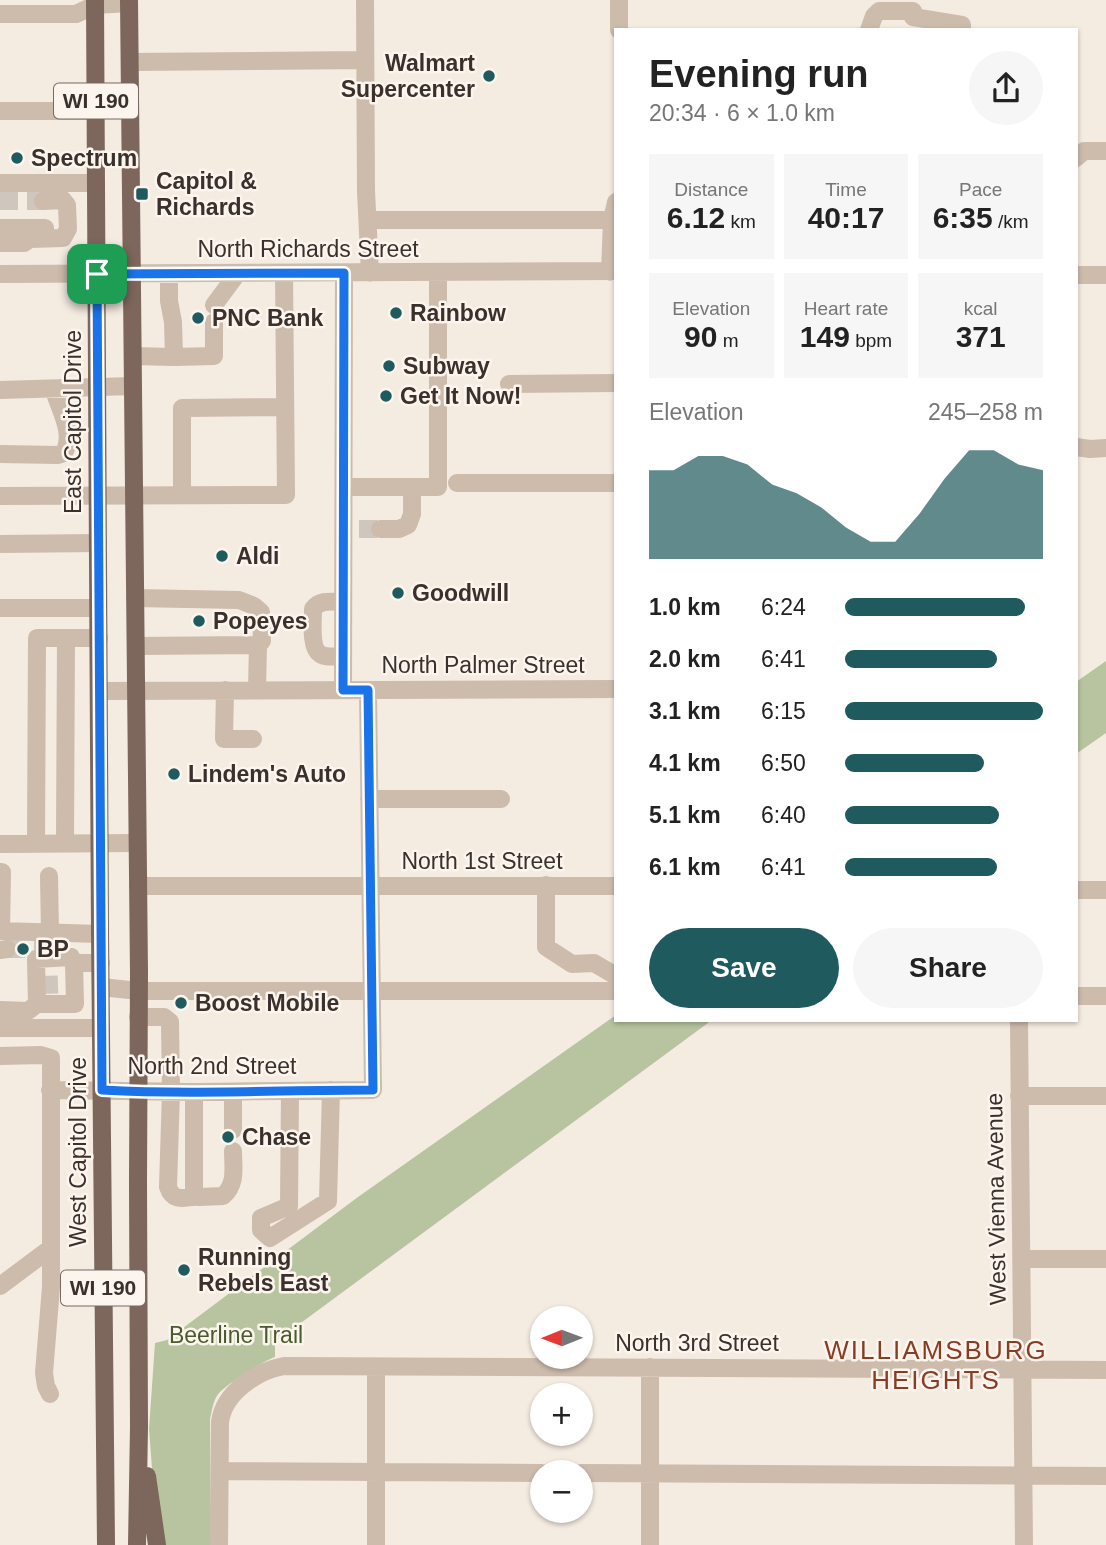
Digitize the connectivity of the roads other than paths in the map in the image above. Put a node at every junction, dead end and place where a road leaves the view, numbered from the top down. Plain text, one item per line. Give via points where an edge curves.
1 (365, 0) edge
2 (619, 0) edge
3 (92, 2) edge
4 (129, 2) edge
5 (0, 15) edge
6 (913, 15) edge
7 (619, 28) edge
8 (870, 28) edge
9 (962, 28) edge
10 (365, 60) junction
11 (130, 62) junction
12 (0, 111) edge
13 (96, 111) junction
14 (1106, 151) edge
15 (1078, 156) edge
16 (96, 183) junction
17 (0, 184) edge
18 (43, 201) tunnel mouth
19 (614, 211) edge
20 (368, 220) junction
21 (612, 220) junction
22 (0, 228) edge
23 (61, 233) junction
24 (0, 243) edge
25 (438, 272) junction
26 (613, 272) edge
27 (284, 273) junction
28 (344, 273) junction
29 (370, 273) junction
30 (0, 274) edge
31 (97, 274) junction
32 (132, 274) junction
33 (169, 274) junction
34 (237, 274) junction
35 (1078, 275) edge
36 (1106, 275) edge
37 (133, 356) junction
38 (174, 357) junction
39 (614, 383) edge
40 (509, 384) dead end
41 (133, 386) junction
42 (97, 387) junction
43 (0, 390) edge
44 (54, 390) junction
45 (285, 407) junction
46 (1078, 447) edge
47 (1106, 449) edge
48 (0, 454) edge
49 (457, 483) dead end
50 (614, 483) edge
51 (412, 487) junction
52 (344, 488) junction
53 (98, 495) junction
54 (134, 495) junction
55 (181, 495) junction
56 (0, 496) edge
57 (380, 529) tunnel mouth
58 (98, 543) junction
59 (0, 544) edge
60 (135, 598) junction
61 (343, 602) junction
62 (0, 608) edge
63 (98, 608) junction
64 (66, 638) junction
65 (99, 638) junction
66 (258, 645) junction
67 (136, 646) junction
68 (343, 656) junction
69 (614, 689) edge
70 (136, 690) junction
71 (225, 690) junction
72 (257, 690) junction
73 (343, 690) junction
74 (368, 690) junction
75 (99, 691) junction
76 (253, 739) dead end
77 (369, 799) junction
78 (501, 799) dead end
79 (65, 843) junction
80 (100, 843) junction
81 (137, 843) junction
82 (1, 844) edge
83 (36, 844) junction
84 (1, 872) edge
85 (49, 876) dead end
86 (546, 885) junction
87 (138, 886) junction
88 (370, 886) junction
89 (614, 886) edge
90 (1078, 890) edge
91 (1106, 890) edge
92 (50, 933) junction
93 (100, 934) junction
94 (39, 949) tunnel mouth
95 (73, 960) junction
96 (101, 963) junction
97 (614, 975) edge
98 (73, 988) junction
99 (372, 990) junction
100 (101, 991) junction
101 (138, 991) junction
102 (164, 991) junction
103 (614, 991) edge
104 (1078, 996) edge
105 (1106, 996) edge
106 (37, 1004) junction
107 (0, 1010) edge
108 (138, 1017) junction
109 (164, 1017) junction
110 (1018, 1022) edge
111 (0, 1028) edge
112 (101, 1028) junction
113 (0, 1056) edge
114 (50, 1090) junction
115 (102, 1090) junction
116 (331, 1090) junction
117 (233, 1091) junction
118 (290, 1091) junction
119 (138, 1092) junction
120 (171, 1092) junction
121 (194, 1092) junction
122 (1019, 1096) junction
123 (1106, 1096) edge
124 (233, 1130) dead end
125 (233, 1151) dead end
126 (197, 1196) junction
127 (51, 1248) junction
128 (1021, 1259) junction
129 (1106, 1259) edge
130 (0, 1286) edge
131 (376, 1367) junction
132 (650, 1367) junction
133 (1022, 1370) junction
134 (1106, 1370) edge
135 (50, 1394) dead end
136 (139, 1427) junction
137 (220, 1471) junction
138 (377, 1473) junction
139 (530, 1473) edge
140 (593, 1473) edge
141 (650, 1473) junction
142 (1023, 1476) junction
143 (1106, 1476) edge
144 (105, 1486) junction
145 (96, 1545) edge
146 (106, 1545) edge
147 (137, 1545) edge
148 (157, 1545) edge
149 (219, 1545) edge
150 (376, 1545) edge
151 (650, 1545) edge
152 (1024, 1545) edge

1 - 10 street
2 - 7 street
3 - 4 street
3 - 5 street via 76,14
3 - 13 main road, East Capitol Drive / WI 190
4 - 11 main road, WI 190
6 - 8 street via 879,11
6 - 9 street
10 - 11 street
10 - 20 street
11 - 32 main road, WI 190
12 - 13 street
13 - 16 main road, East Capitol Drive / WI 190
14 - 15 street via 1084,151
16 - 17 street
16 - 31 main road, East Capitol Drive / WI 190
18 - 23 street via 63,200 67,205 68,229
19 - 21 street
20 - 21 street
20 - 29 street
21 - 26 street
22 - 23 street
23 - 24 street via 24,243
25 - 26 street, North Richards Street
25 - 29 street, North Richards Street
25 - 51 street via 438,486
27 - 28 street, North Richards Street
27 - 34 street, North Richards Street
27 - 45 street
28 - 29 street, North Richards Street
28 - 52 street
30 - 31 street, North Richards Street
31 - 32 street, North Richards Street
31 - 42 main road, East Capitol Drive / WI 190
32 - 33 street, North Richards Street
32 - 37 main road, WI 190
33 - 34 street, North Richards Street
33 - 38 street
34 - 38 street via 214,314 214,356
35 - 36 street
37 - 38 street
37 - 41 main road, WI 190
39 - 40 street
41 - 42 street
41 - 54 main road, WI 190
42 - 44 street
42 - 53 main road, East Capitol Drive / WI 190
43 - 44 street
44 - 48 street via 68,429 64,453
45 - 55 street via 182,408
45 - 55 street via 286,495
46 - 47 street
49 - 50 street
51 - 52 street
51 - 57 street via 408,525
52 - 61 street via 351,529
53 - 54 street
53 - 56 street
53 - 58 main road, East Capitol Drive / WI 190
54 - 55 street
54 - 60 main road, WI 190
58 - 59 street
58 - 63 main road, East Capitol Drive / WI 190
60 - 66 street via 247,603 261,612 262,641
60 - 67 main road, WI 190
61 - 68 street
61 - 68 street via 321,602 313,609 313,646 318,654
62 - 63 street
63 - 65 main road, East Capitol Drive / WI 190
64 - 65 street
64 - 79 street
64 - 83 street via 37,638
65 - 75 main road, East Capitol Drive / WI 190
66 - 67 street
66 - 72 street
67 - 70 main road, WI 190
68 - 73 street
69 - 74 street, North Palmer Street
70 - 71 street, North Palmer Street
70 - 75 street, North Palmer Street
70 - 81 main road, WI 190
71 - 72 street, North Palmer Street
71 - 76 street via 224,739
72 - 73 street, North Palmer Street
73 - 74 street, North Palmer Street
74 - 77 street
75 - 80 main road, East Capitol Drive / WI 190
77 - 78 street
77 - 88 street
79 - 80 street
79 - 83 street
80 - 81 street
80 - 93 main road, West Capitol Drive / WI 190
81 - 87 main road, WI 190
82 - 83 street
82 - 84 street
84 - 92 street via 1,931
85 - 92 street
86 - 88 street, North 1st Street
86 - 89 street, North 1st Street
86 - 97 street via 546,947 572,964 594,963
87 - 88 street, North 1st Street
87 - 101 main road, WI 190
88 - 99 street
90 - 91 street
92 - 93 street
93 - 96 main road, West Capitol Drive / WI 190
94 - 95 street via 62,949
95 - 96 street
95 - 98 street
95 - 106 street via 36,959
96 - 100 main road, West Capitol Drive / WI 190
98 - 100 street
98 - 106 street via 75,1004
99 - 102 street
99 - 103 street
99 - 116 street, North 2nd Street via 373,1090
100 - 101 street
100 - 112 main road, West Capitol Drive / WI 190
101 - 102 street
101 - 108 main road, WI 190
102 - 109 street
104 - 105 street
106 - 107 street via 28,1011
108 - 109 street
108 - 119 main road, WI 190
109 - 120 street via 170,1022
110 - 122 street, West Vienna Avenue
111 - 112 street
112 - 115 main road, West Capitol Drive / WI 190
113 - 114 street via 51,1058
114 - 115 street, North 2nd Street
114 - 127 street
115 - 119 street, North 2nd Street
115 - 144 main road, West Capitol Drive / WI 190
116 - 118 street, North 2nd Street
116 - 118 street via 328,1201 295,1213
117 - 118 street, North 2nd Street
117 - 121 street, North 2nd Street
117 - 124 street
119 - 120 street, North 2nd Street
119 - 136 main road, WI 190
120 - 121 street, North 2nd Street
120 - 126 street via 170,1192 177,1197
121 - 126 street
122 - 123 street
122 - 128 street, West Vienna Avenue
125 - 126 street via 228,1192
127 - 130 street
127 - 135 street via 44,1373
128 - 129 street
128 - 133 street, West Vienna Avenue
131 - 132 street, North 3rd Street
131 - 137 street, North 3rd Street via 284,1366 247,1383 222,1411
131 - 138 street
132 - 133 street, North 3rd Street
132 - 141 street
133 - 134 street, North 3rd Street
133 - 142 street, West Vienna Avenue
136 - 147 main road, WI 190
136 - 148 main road
137 - 138 street
137 - 149 street
138 - 139 street
138 - 150 street
140 - 141 street
141 - 142 street
141 - 151 street
142 - 143 street
142 - 152 street, West Vienna Avenue
144 - 145 main road
144 - 146 main road, West Capitol Drive / WI 190

